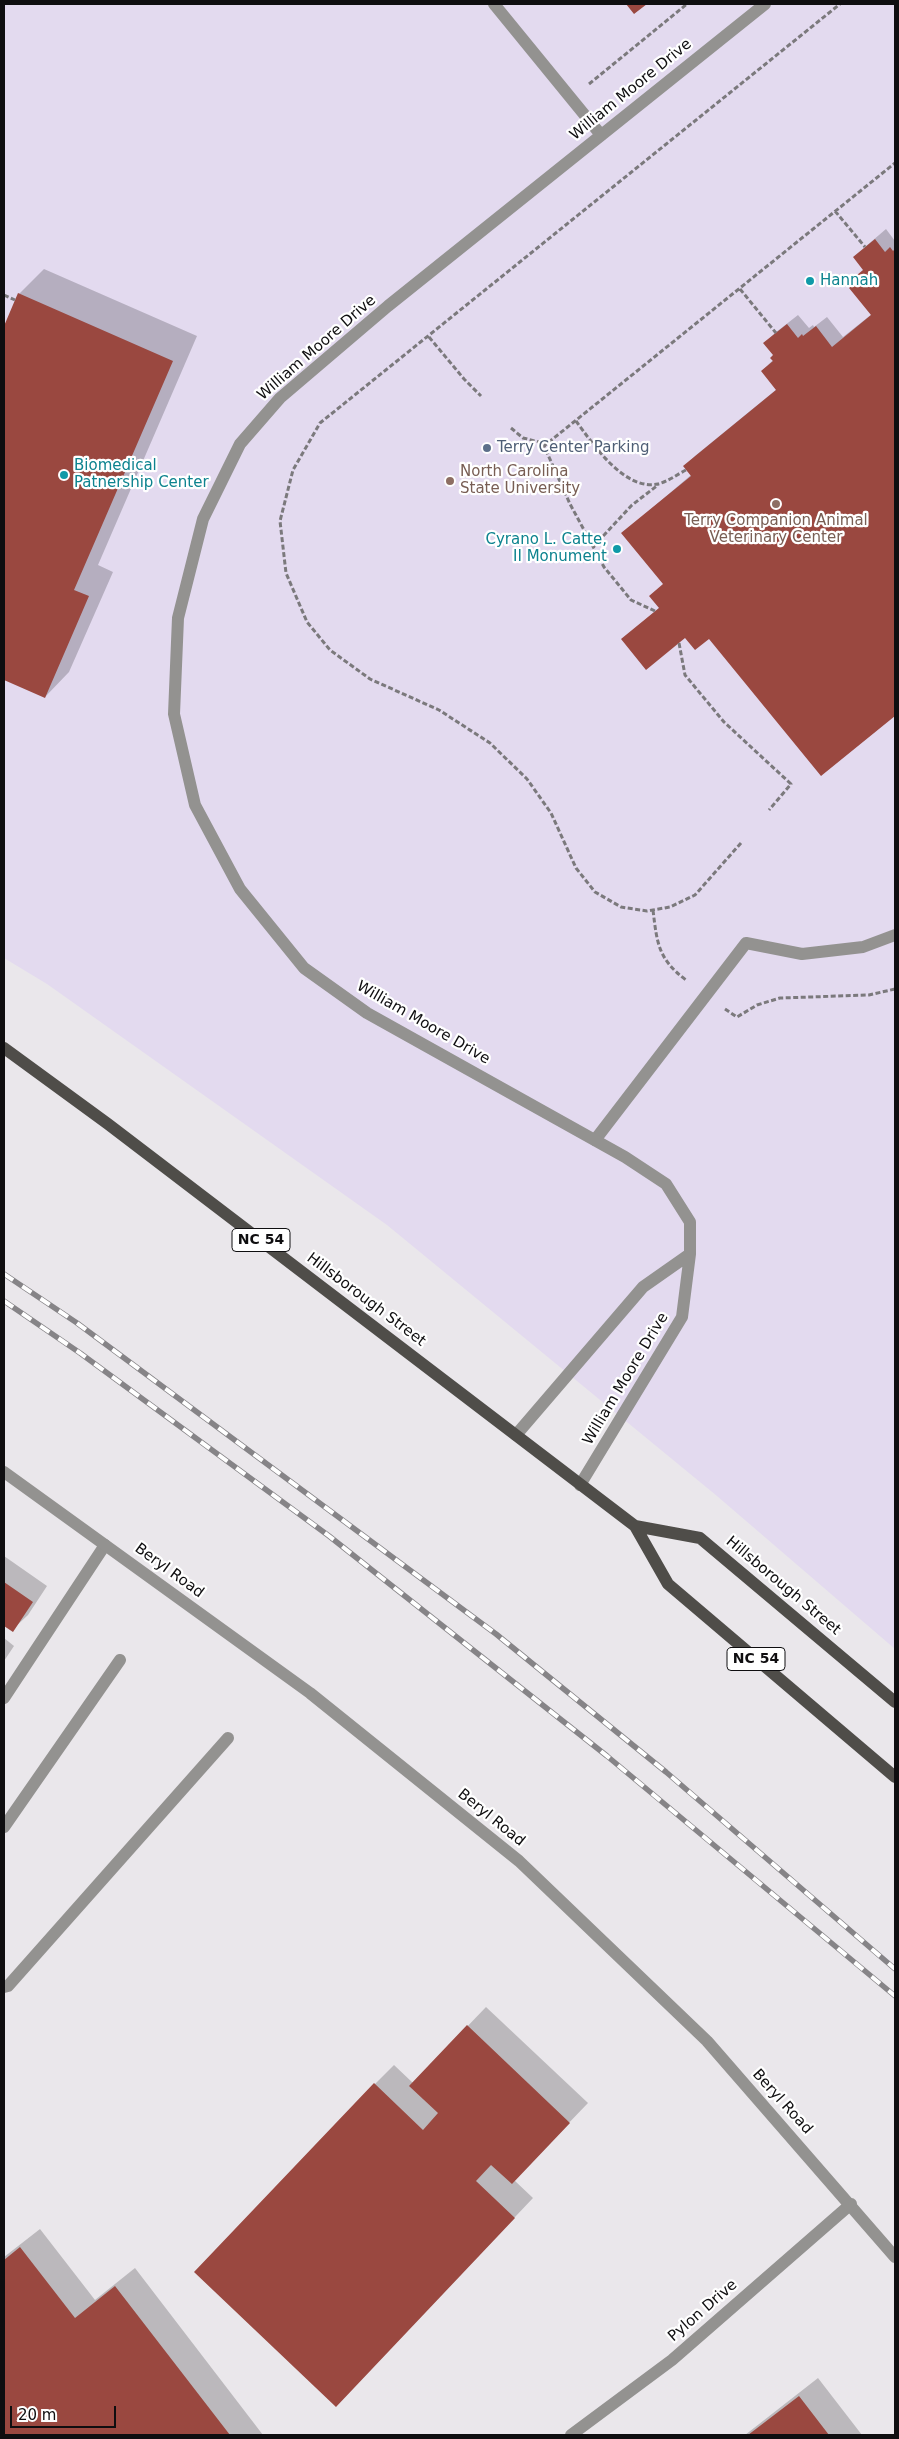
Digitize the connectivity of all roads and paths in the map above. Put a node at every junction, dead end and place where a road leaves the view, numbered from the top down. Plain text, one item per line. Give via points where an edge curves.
1 (494, 4) edge
2 (688, 4) edge
3 (765, 4) edge
4 (840, 4) edge
5 (571, 98) junction
6 (601, 135) junction
7 (895, 163) edge
8 (835, 211) junction
9 (865, 247) dead end
10 (740, 289) junction
11 (4, 295) edge
12 (15, 300) dead end
13 (776, 333) dead end
14 (429, 337) junction
15 (481, 396) dead end
16 (576, 421) junction
17 (511, 428) dead end
18 (547, 444) junction
19 (686, 470) dead end
20 (658, 484) junction
21 (593, 547) junction
22 (655, 611) dead end
23 (679, 643) dead end
24 (769, 810) dead end
25 (741, 843) dead end
26 (653, 910) junction
27 (895, 935) edge
28 (688, 982) dead end
29 (895, 989) edge
30 (721, 1006) dead end
31 (4, 1048) edge
32 (594, 1140) junction
33 (690, 1254) junction
34 (516, 1435) junction
35 (4, 1472) edge
36 (580, 1485) junction
37 (635, 1526) junction
38 (105, 1545) junction
39 (120, 1660) dead end
40 (4, 1698) edge
41 (895, 1702) edge
42 (228, 1738) dead end
43 (895, 1777) edge
44 (4, 1827) edge
45 (4, 1987) edge
46 (850, 2204) junction
47 (895, 2257) edge
48 (572, 2435) edge

1 - 5 street
2 - 5 path
3 - 6 street, William Moore Drive
4 - 14 path
5 - 6 street
6 - 32 street, William Moore Drive via 294,386 240,444 203,519 182,600 178,618 174,714 195,805 240,890 304,968 367,1013
7 - 8 path
8 - 9 path
8 - 10 path
10 - 13 path
10 - 16 path
11 - 12 path
14 - 15 path
14 - 26 path via 320,423 294,470 280,521 286,573 307,622 330,650 370,679 439,710 490,743 526,779 551,814 576,868 596,892 621,907
16 - 18 path
16 - 20 path via 616,469 638,482
17 - 18 path via 523,438
18 - 21 path via 544,446
19 - 20 path
20 - 21 path
21 - 22 path via 630,600
23 - 24 path via 685,675 724,722 790,784
25 - 26 path via 695,895 670,907
26 - 28 path via 658,944 671,968
27 - 32 street via 863,948 802,954 746,943
29 - 30 path via 869,995 780,998 757,1005 736,1017
31 - 34 main road, Hillsborough Street / NC 54
32 - 33 street, William Moore Drive via 666,1184 690,1222
33 - 34 street via 643,1287
33 - 36 street, William Moore Drive via 682,1317
34 - 36 main road, Hillsborough Street / NC 54
35 - 38 street, Beryl Road
36 - 37 main road, Hillsborough Street / NC 54
37 - 41 main road, Hillsborough Street / NC 54 via 700,1538
37 - 43 main road, Hillsborough Street / NC 54 via 668,1584
38 - 40 street
38 - 46 street, Beryl Road via 310,1693 519,1861 707,2041
39 - 44 street
42 - 45 street
46 - 47 street, Beryl Road
46 - 48 street, Pylon Drive via 672,2360

